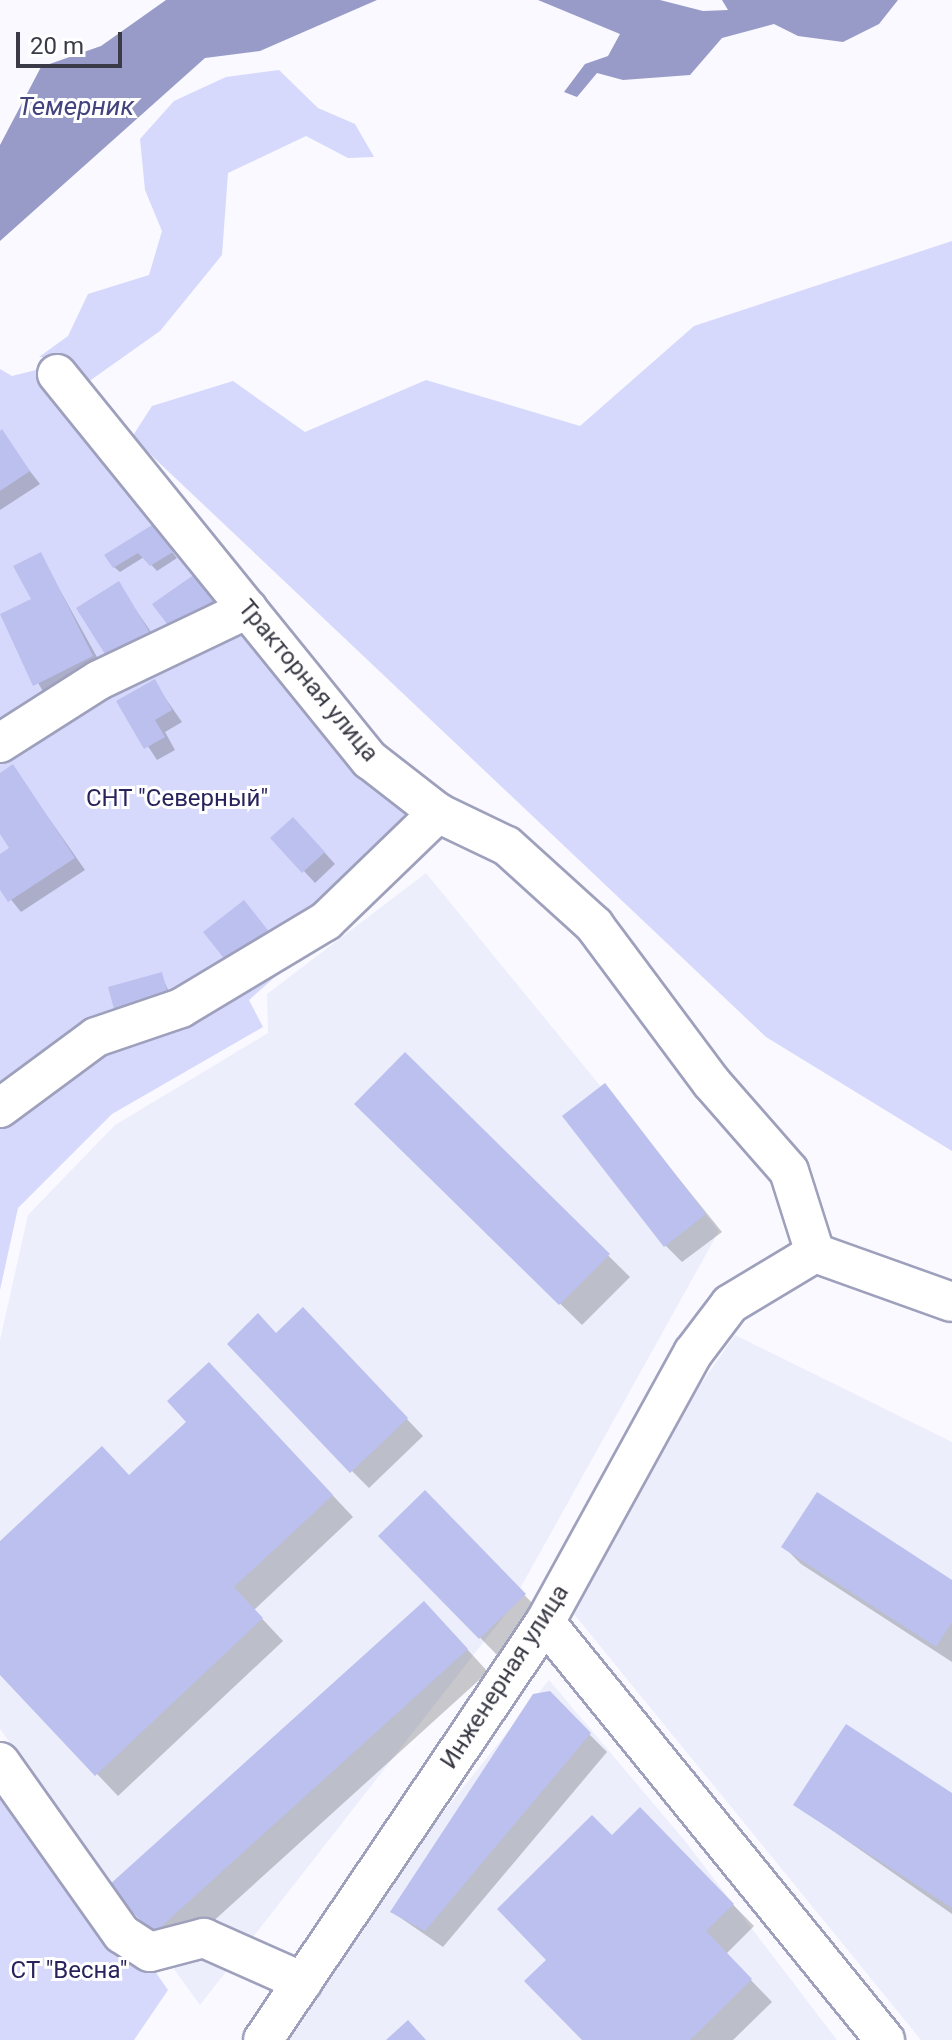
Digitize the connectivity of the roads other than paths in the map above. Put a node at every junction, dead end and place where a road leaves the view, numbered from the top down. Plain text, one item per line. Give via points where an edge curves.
1 (57, 374) dead end
2 (248, 609) junction
3 (0, 743) edge
4 (438, 813) junction
5 (0, 1108) edge
6 (815, 1253) junction
7 (952, 1302) edge
8 (545, 1622) junction
9 (0, 1762) edge
10 (303, 1982) junction
11 (263, 2040) edge
12 (885, 2040) edge

1 - 2 street, Тракторная улица
2 - 3 street via 99,680
2 - 4 street, Тракторная улица via 370,760
4 - 5 street via 326,921 181,1008 96,1037
4 - 6 street, Тракторная улица via 507,846 594,925 711,1082 789,1171
6 - 7 street
6 - 8 street, Инженерная улица via 730,1304 693,1353
8 - 10 street, Инженерная улица
8 - 12 street
9 - 10 street via 122,1934 150,1952 204,1938
10 - 11 street, Инженерная улица

